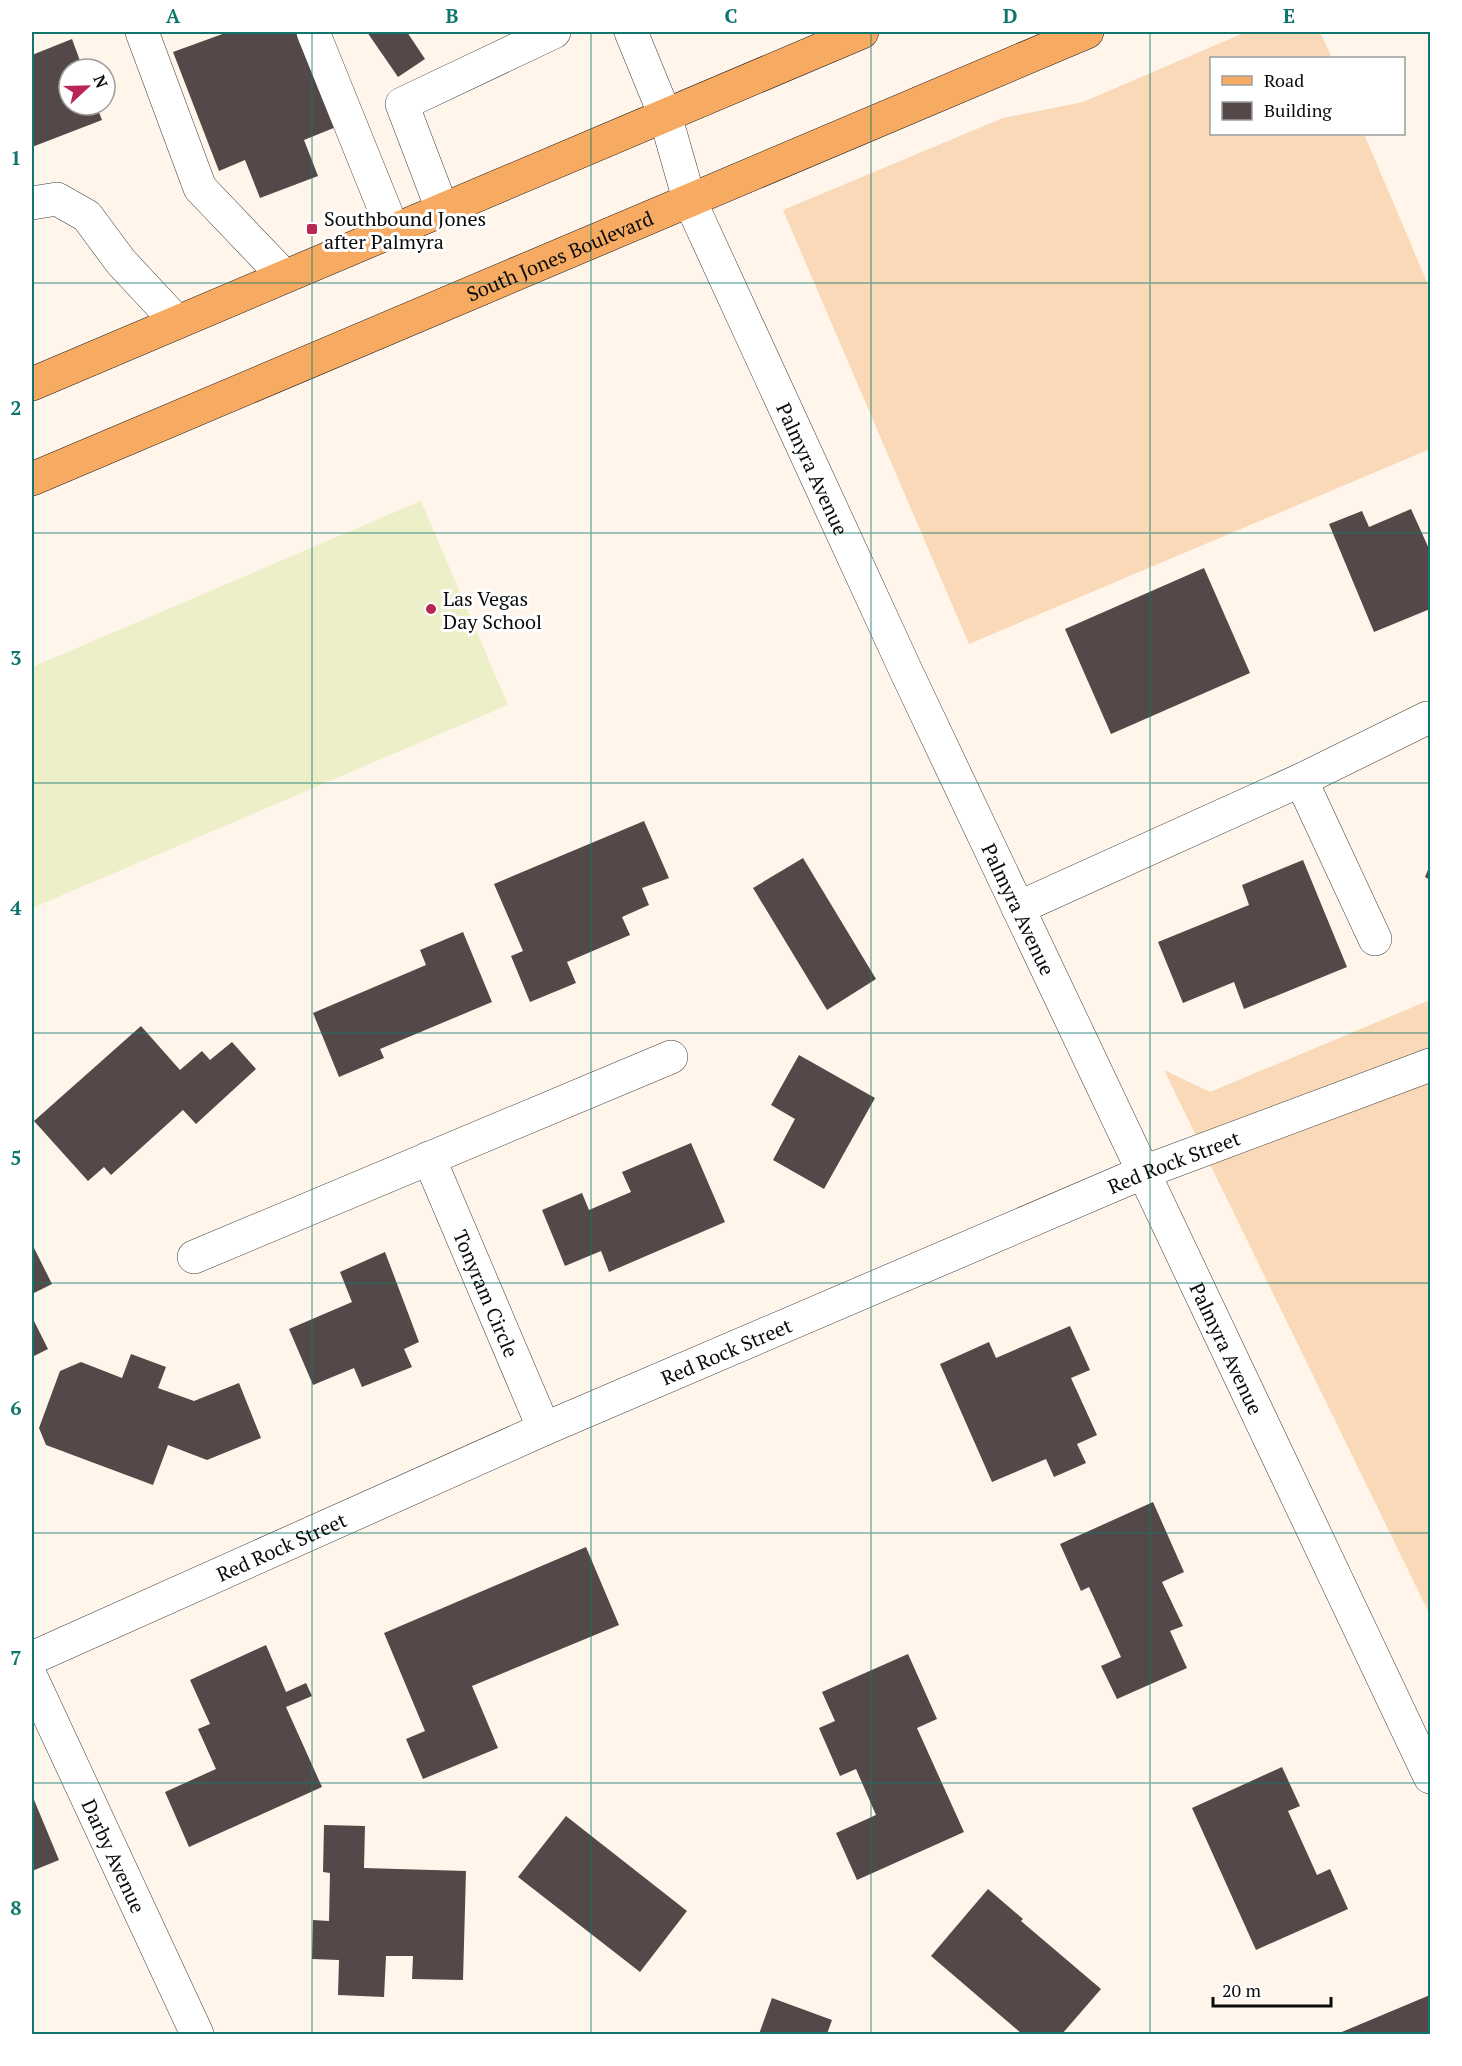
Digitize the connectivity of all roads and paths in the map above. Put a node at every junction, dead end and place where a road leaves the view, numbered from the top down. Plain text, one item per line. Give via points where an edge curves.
1 (142, 32) edge
2 (313, 32) edge
3 (554, 32) edge
4 (631, 32) edge
5 (862, 32) edge
6 (1087, 32) edge
7 (665, 115) junction
8 (689, 199) junction
9 (32, 203) edge
10 (442, 209) junction
11 (393, 230) junction
12 (285, 276) junction
13 (177, 322) junction
14 (32, 384) edge
15 (32, 479) edge
16 (1427, 718) dead end
17 (1301, 780) junction
18 (1018, 908) junction
19 (1375, 939) dead end
20 (670, 1057) dead end
21 (1431, 1065) edge
22 (429, 1158) junction
23 (1144, 1172) junction
24 (194, 1257) dead end
25 (543, 1429) junction
26 (32, 1658) edge
27 (32, 1679) edge
28 (1431, 1777) edge
29 (197, 2034) edge

1 - 12 street via 200,188
2 - 11 street
3 - 10 street via 402,104
4 - 7 street, Palmyra Avenue
5 - 7 main road
6 - 8 main road, South Jones Boulevard
7 - 8 street, Palmyra Avenue
7 - 10 main road
8 - 15 main road, South Jones Boulevard
8 - 18 street, Palmyra Avenue
9 - 13 street via 57,199 87,216 121,262
10 - 11 main road
11 - 12 main road
12 - 13 main road
13 - 14 main road
16 - 17 street
17 - 18 street
17 - 19 street
18 - 23 street, Palmyra Avenue
20 - 22 street
21 - 23 street, Red Rock Street
22 - 24 street
22 - 25 street, Tonyram Circle
23 - 25 street, Red Rock Street
23 - 28 street, Palmyra Avenue
25 - 26 street, Red Rock Street
27 - 29 street, Darby Avenue

